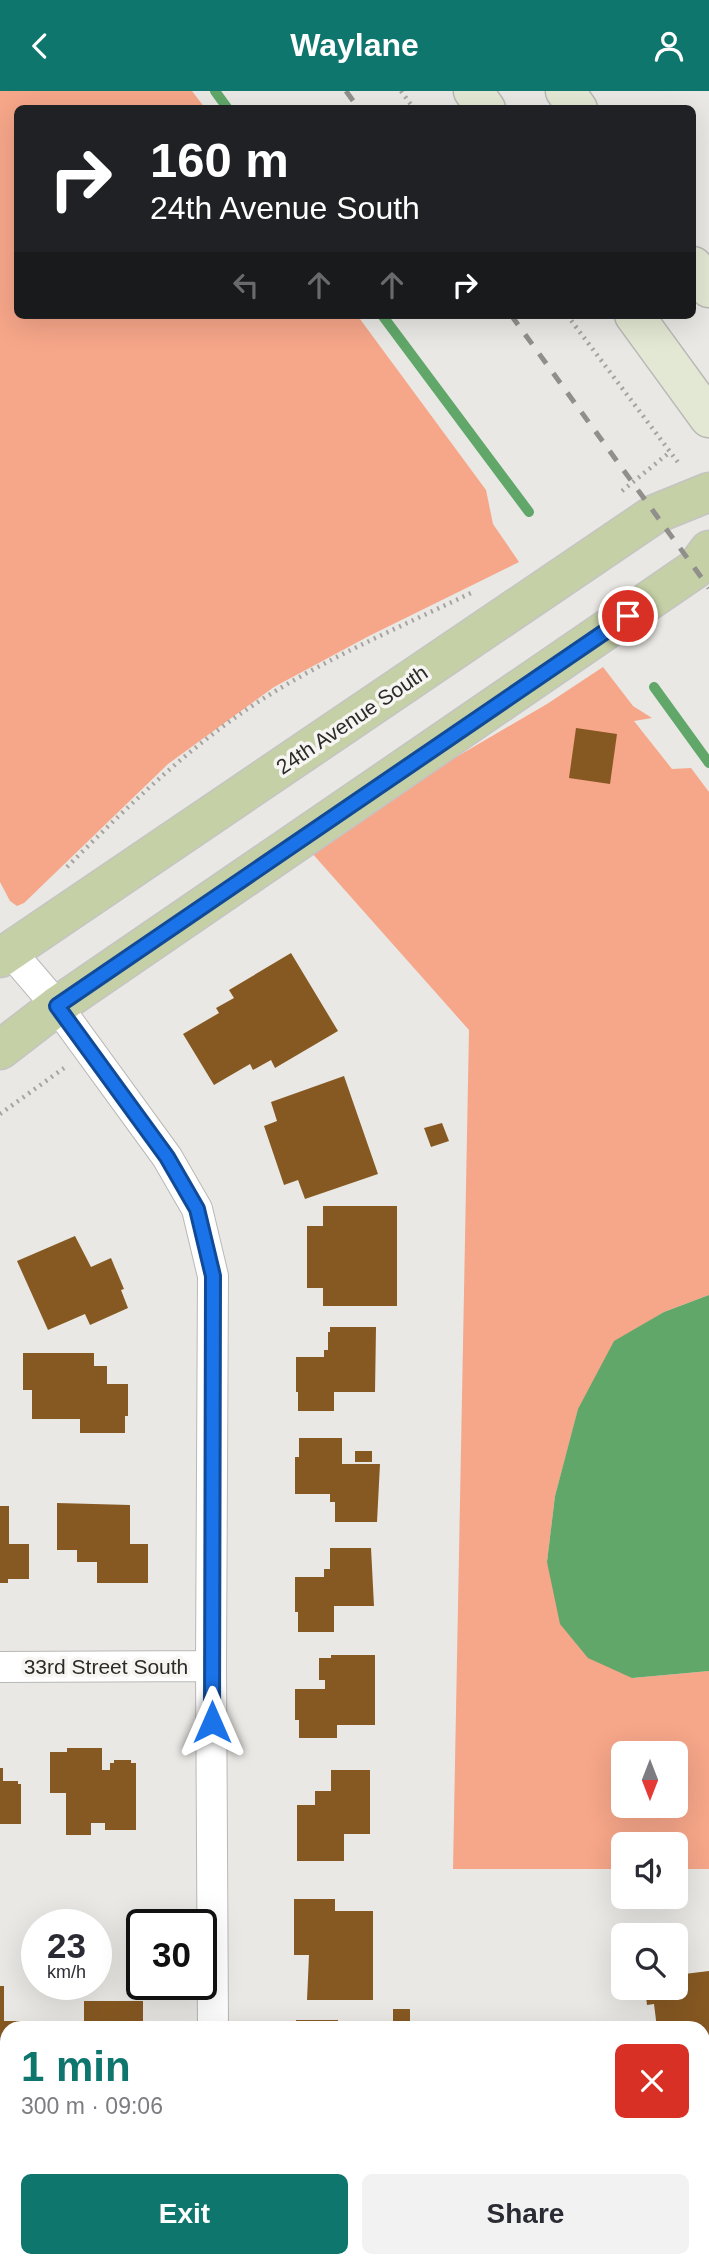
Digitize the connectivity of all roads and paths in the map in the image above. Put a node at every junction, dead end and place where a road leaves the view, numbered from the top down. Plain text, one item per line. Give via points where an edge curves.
1 (696, 270) edge
2 (709, 288) edge
3 (570, 319) edge
4 (637, 319) edge
5 (709, 418) edge
6 (670, 452) junction
7 (622, 491) dead end
8 (706, 493) edge
9 (709, 550) edge
10 (475, 591) dead end
11 (66, 868) dead end
12 (5, 955) edge
13 (57, 1006) junction
14 (0, 1050) edge
15 (88, 1050) junction
16 (0, 1114) edge
17 (211, 1666) junction
18 (0, 1667) edge
19 (213, 2021) edge

1 - 2 main road
3 - 6 path
4 - 5 main road
6 - 7 path
6 - 8 path
8 - 12 main road, 24th Avenue South via 655,514
9 - 13 main road via 695,569
10 - 11 path via 301,676 233,719 178,763
12 - 13 street, 33rd Street South
13 - 14 main road
13 - 15 street, 33rd Street South
15 - 16 path
15 - 17 street, 33rd Street South via 167,1157 197,1209 213,1276
17 - 18 street, 33rd Street South
17 - 19 street, 33rd Street South

